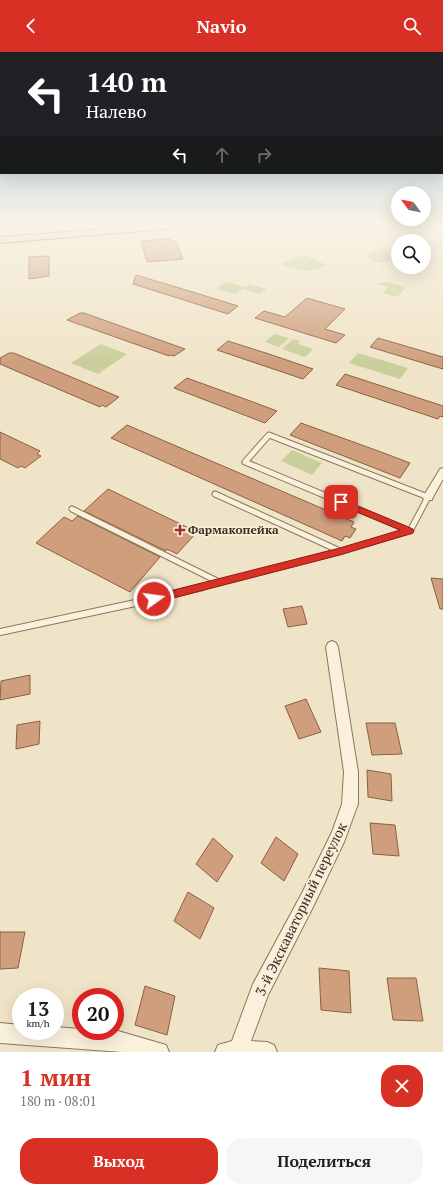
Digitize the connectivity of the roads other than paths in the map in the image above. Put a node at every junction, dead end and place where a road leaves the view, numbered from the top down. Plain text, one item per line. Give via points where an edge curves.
1 (443, 471) edge
2 (215, 494) dead end
3 (428, 497) junction
4 (72, 510) dead end
5 (410, 531) junction
6 (340, 551) junction
7 (219, 582) junction
8 (0, 632) edge
9 (332, 647) dead end
10 (0, 1033) edge
11 (232, 1051) edge
12 (159, 1052) edge
13 (266, 1052) edge

1 - 3 street
2 - 6 lane
3 - 5 lane
3 - 5 lane via 269,435 245,462
4 - 7 lane
5 - 6 lane
6 - 7 lane
7 - 8 lane via 154,599
9 - 11 street, 3-й Экскаваторный переулок via 351,772 350,804 308,899
10 - 12 street via 118,1041
11 - 13 street

